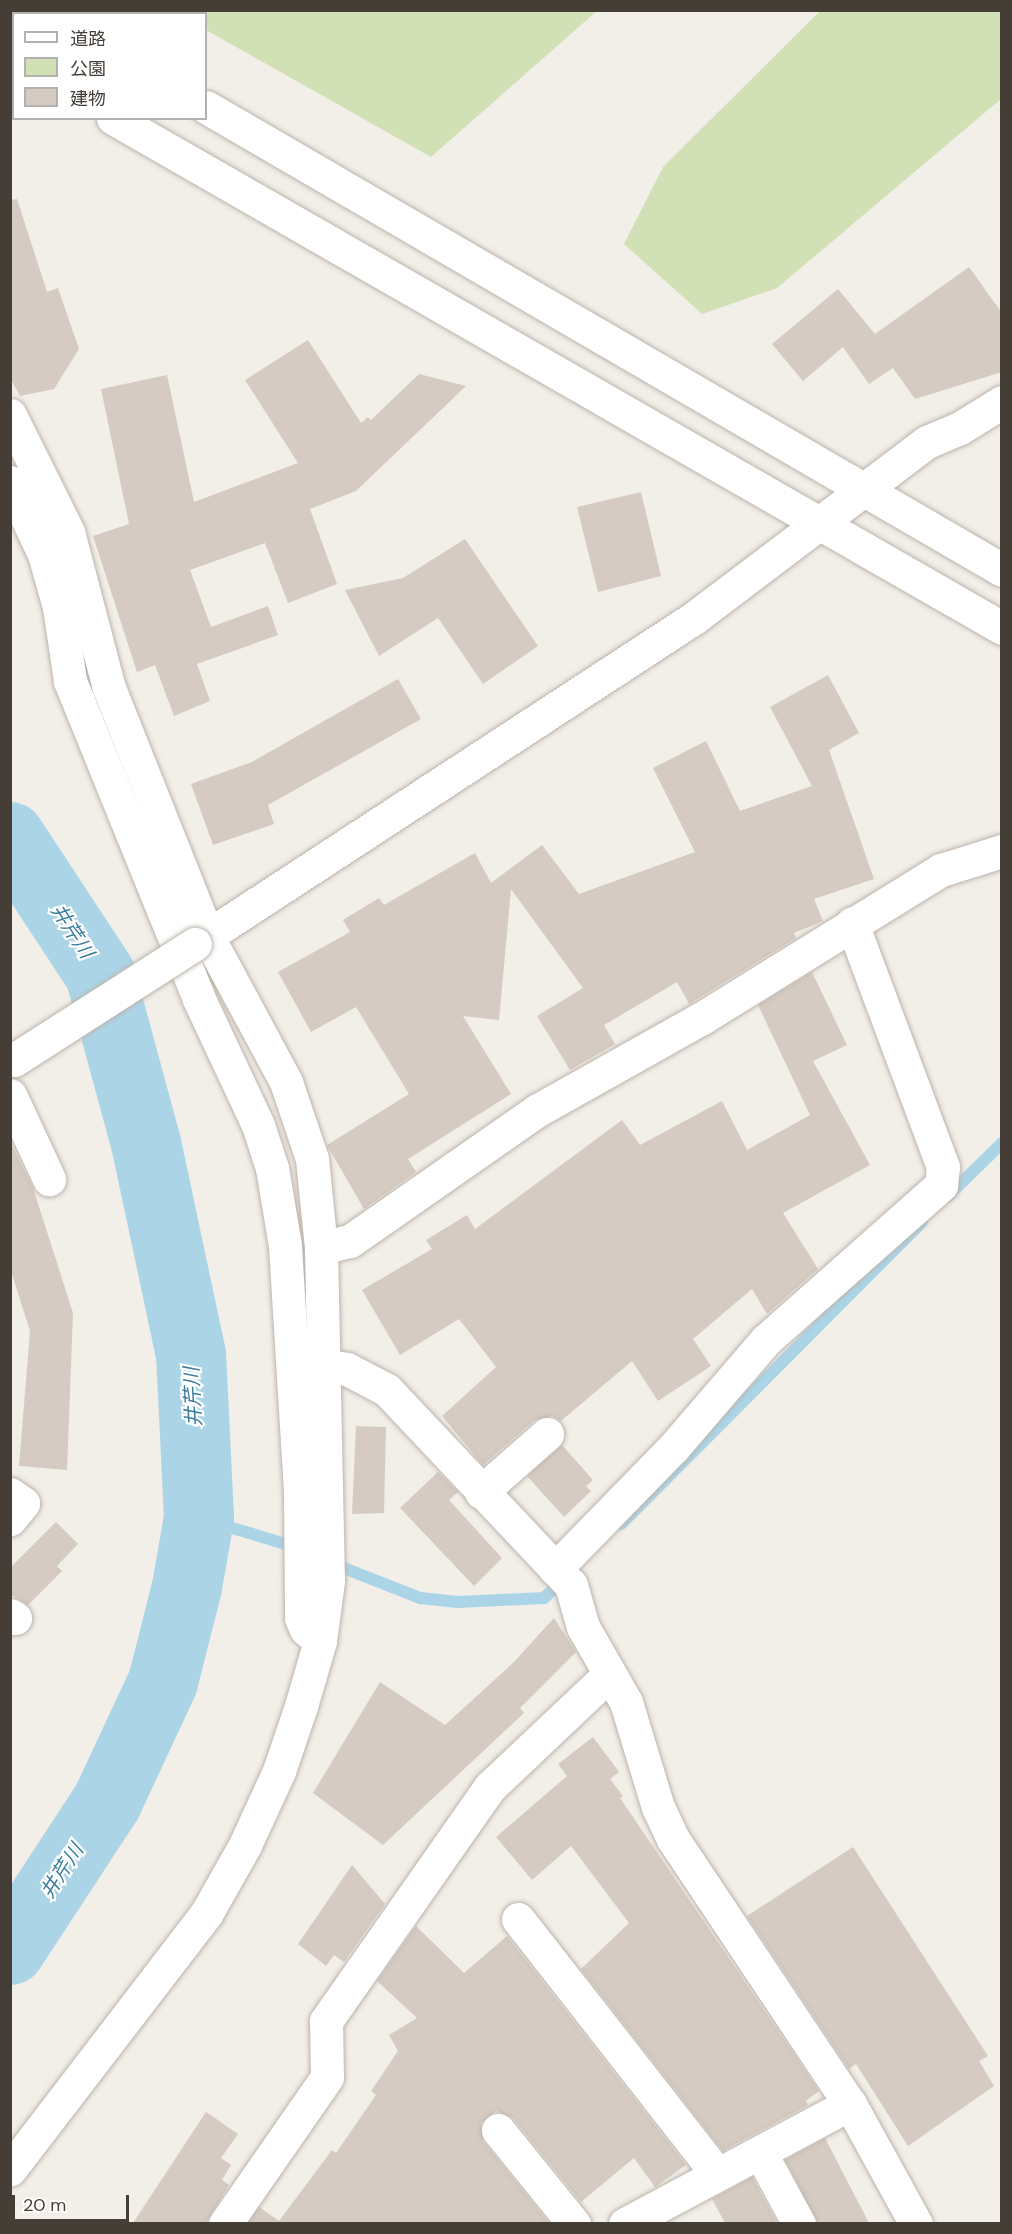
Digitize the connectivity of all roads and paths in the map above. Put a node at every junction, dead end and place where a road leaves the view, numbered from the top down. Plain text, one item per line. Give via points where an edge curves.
1 (207, 108) edge
2 (116, 120) edge
3 (1002, 402) edge
4 (10, 414) edge
5 (10, 482) edge
6 (862, 488) junction
7 (818, 524) junction
8 (1002, 570) edge
9 (1002, 628) edge
10 (1002, 851) edge
11 (852, 923) junction
12 (202, 941) junction
13 (12, 1061) edge
14 (10, 1095) edge
15 (49, 1179) dead end
16 (321, 1248) junction
17 (324, 1365) junction
18 (547, 1434) dead end
19 (481, 1492) junction
20 (10, 1494) edge
21 (10, 1519) edge
22 (562, 1576) junction
23 (320, 1641) junction
24 (614, 1679) junction
25 (518, 1918) dead end
26 (850, 2104) junction
27 (498, 2130) dead end
28 (761, 2154) junction
29 (10, 2169) edge
30 (717, 2174) junction
31 (678, 2212) edge
32 (225, 2223) edge
33 (573, 2223) edge
34 (625, 2223) edge
35 (799, 2223) edge
36 (916, 2223) edge

1 - 6 street
2 - 7 street
3 - 6 street via 960,428 927,442
4 - 12 street via 68,532 109,688
5 - 23 street via 44,554 59,607 70,681 198,997 258,1125 272,1168 285,1246 300,1493 301,1618 306,1629
6 - 7 street
6 - 8 street
7 - 9 street
7 - 12 street via 694,618
10 - 11 street via 941,870
11 - 16 street via 702,1018 538,1110 350,1241
11 - 22 street via 943,1167 941,1185 766,1340
12 - 13 street, bridge
12 - 16 street via 286,1082 312,1160
14 - 15 street
16 - 17 street
17 - 19 street via 347,1369 387,1390
17 - 23 street via 328,1581
18 - 19 street
19 - 22 street
20 - 21 street via 23,1503
22 - 24 street via 584,1627
23 - 29 street via 279,1771 245,1845 206,1914
24 - 26 street via 626,1702 658,1807 673,1839
24 - 32 street via 598,1685 490,1787 326,2021 327,2077
25 - 30 street
26 - 28 street
26 - 36 street
27 - 33 street
28 - 30 street
28 - 35 street
30 - 31 street
31 - 34 street

